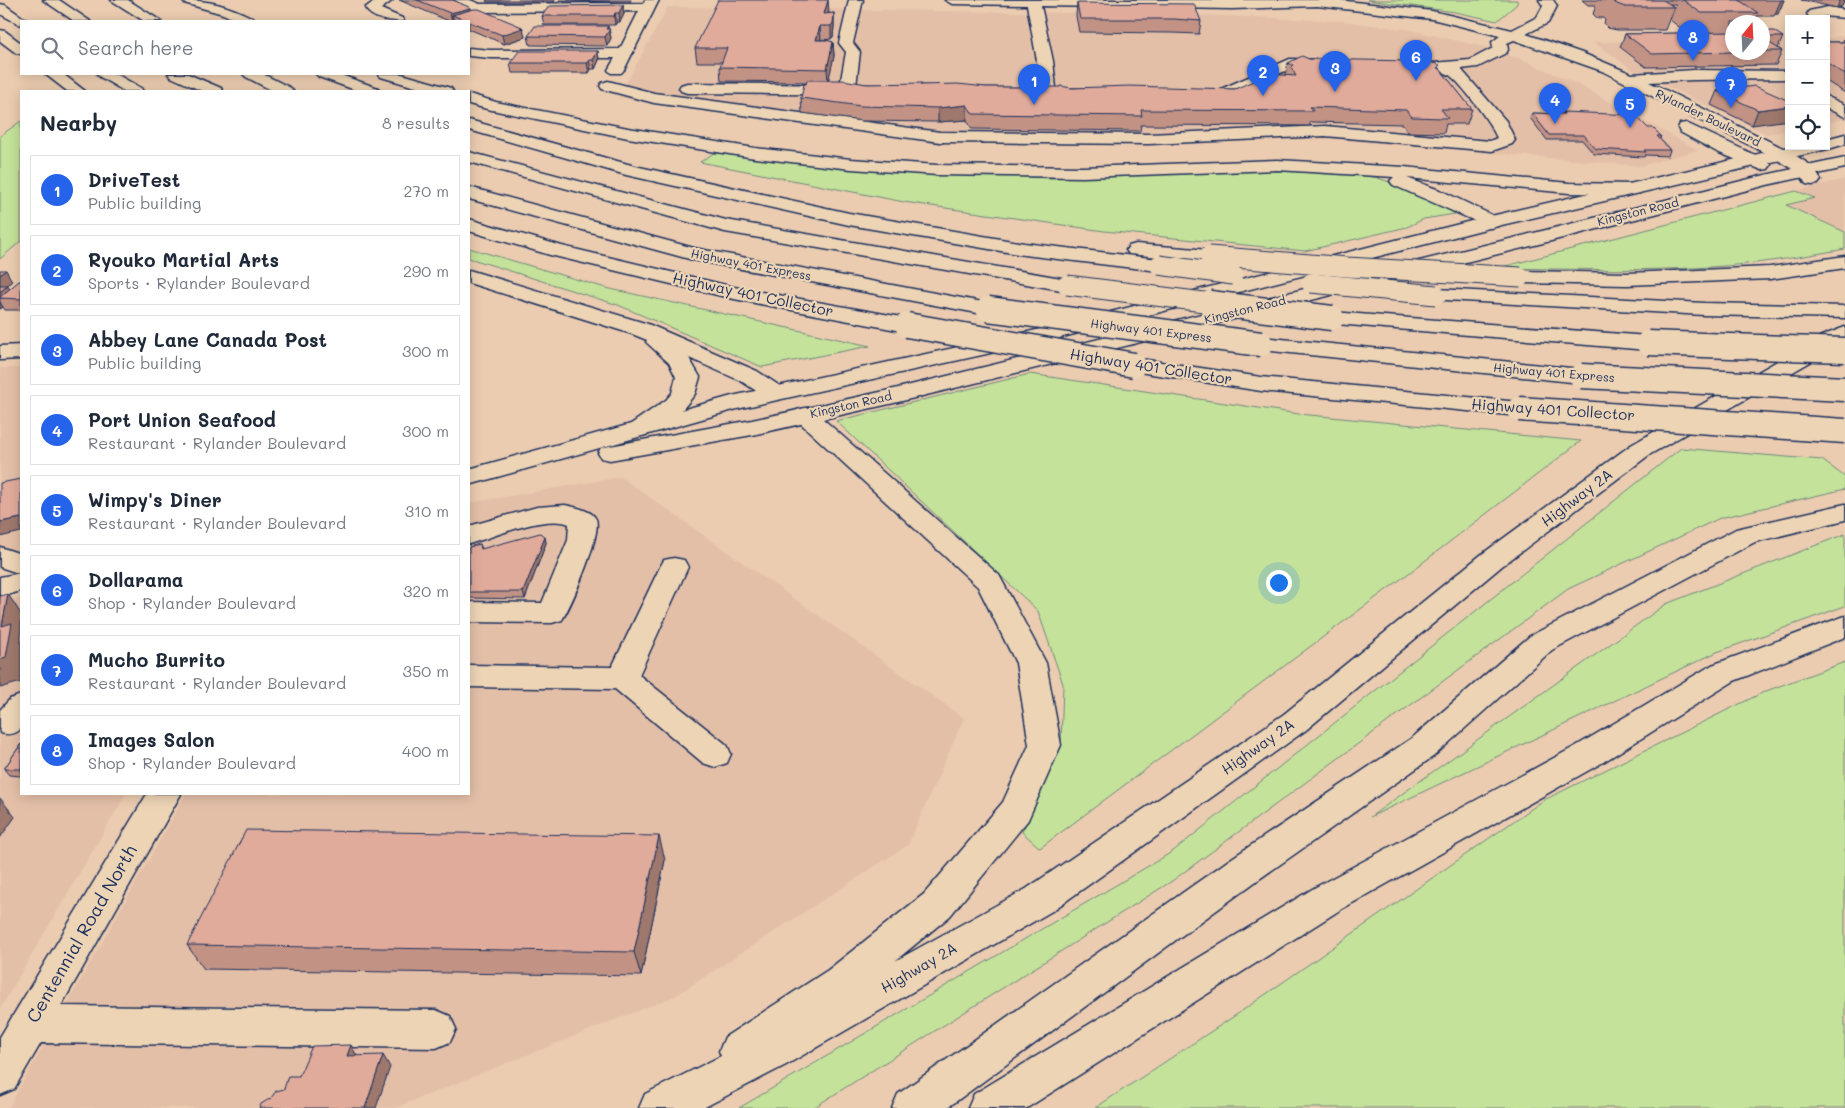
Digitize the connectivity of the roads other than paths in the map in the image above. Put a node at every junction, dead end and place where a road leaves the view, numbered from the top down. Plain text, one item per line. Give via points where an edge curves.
1 (50, 0) edge
2 (118, 0) edge
3 (188, 0) edge
4 (386, 0) edge
5 (458, 0) edge
6 (856, 0) edge
7 (952, 0) edge
8 (1546, 0) edge
9 (1033, 1) edge
10 (650, 4) edge
11 (1232, 5) junction
12 (0, 8) edge
13 (1845, 14) edge
14 (1815, 15) edge
15 (20, 20) edge
16 (81, 20) edge
17 (152, 20) edge
18 (220, 20) edge
19 (246, 20) edge
20 (394, 20) edge
21 (1830, 23) edge
22 (1845, 25) edge
23 (0, 34) edge
24 (1514, 35) junction
25 (1499, 42) junction
26 (20, 49) edge
27 (470, 52) edge
28 (625, 53) junction
29 (1338, 65) edge
30 (1419, 66) edge
31 (1445, 66) junction
32 (1785, 70) edge
33 (54, 75) edge
34 (107, 75) edge
35 (178, 75) edge
36 (253, 75) edge
37 (327, 75) edge
38 (389, 75) edge
39 (1685, 76) junction
40 (608, 86) junction
41 (1626, 86) junction
42 (735, 88) junction
43 (1706, 88) dead end
44 (1049, 89) edge
45 (76, 90) edge
46 (133, 90) edge
47 (213, 90) edge
48 (283, 90) edge
49 (369, 90) edge
50 (442, 90) edge
51 (847, 90) junction
52 (890, 93) edge
53 (1186, 96) edge
54 (470, 98) edge
55 (1830, 103) edge
56 (729, 108) junction
57 (1845, 112) edge
58 (1676, 122) dead end
59 (470, 125) edge
60 (1845, 140) edge
61 (1830, 143) edge
62 (1798, 150) edge
63 (1781, 154) junction
64 (470, 157) edge
65 (1752, 161) junction
66 (1845, 162) edge
67 (1347, 168) junction
68 (1797, 173) junction
69 (1634, 189) junction
70 (470, 193) edge
71 (849, 219) junction
72 (1491, 222) junction
73 (470, 225) edge
74 (1525, 241) junction
75 (1845, 262) edge
76 (470, 276) edge
77 (1845, 312) edge
78 (640, 329) junction
79 (1841, 341) edge
80 (20, 352) edge
81 (0, 353) edge
82 (1845, 388) edge
83 (775, 393) junction
84 (805, 416) junction
85 (640, 429) junction
86 (1845, 431) edge
87 (495, 471) junction
88 (470, 477) edge
89 (1845, 512) edge
90 (470, 535) edge
91 (0, 556) edge
92 (20, 565) edge
93 (674, 567) dead end
94 (20, 582) edge
95 (0, 587) edge
96 (470, 612) edge
97 (1845, 626) edge
98 (470, 676) edge
99 (622, 678) junction
100 (715, 754) dead end
101 (163, 795) edge
102 (30, 1024) junction
103 (436, 1029) dead end
104 (0, 1075) edge
105 (653, 1108) edge
106 (660, 1108) edge
107 (913, 1108) edge
108 (989, 1108) edge

1 - 16 main road
2 - 17 main road
3 - 18 main road
3 - 19 main road via 228,11
4 - 20 main road via 372,8
5 - 10 main road via 478,8
6 - 51 main road via 846,43 854,52
7 - 9 main road, Rylander Boulevard
8 - 24 main road via 1550,6 1543,20
9 - 11 main road, Rylander Boulevard
9 - 44 main road
10 - 28 main road
11 - 24 main road, Rylander Boulevard via 1318,2 1368,6 1432,15
11 - 25 main road, Rylander Boulevard via 1407,21
12 - 15 main road
13 - 14 main road via 1820,12
21 - 22 main road
23 - 26 main road
24 - 25 main road
24 - 41 main road, Rylander Boulevard via 1577,56
25 - 31 main road via 1475,46
25 - 31 main road via 1501,50 1473,64
25 - 41 main road, Rylander Boulevard
27 - 28 main road
28 - 40 main road
29 - 53 main road via 1290,64 1216,97
30 - 31 main road
31 - 56 main road via 1458,74 1500,125 1506,140 1492,146 1325,131 1149,139 940,137
32 - 39 main road
33 - 45 main road
34 - 46 main road
35 - 47 main road
36 - 48 main road
37 - 49 main road
38 - 50 main road
39 - 41 main road
39 - 43 main road
40 - 42 main road
40 - 56 main road via 654,98
41 - 63 main road, Rylander Boulevard
42 - 51 main road
42 - 56 main road
51 - 52 main road
54 - 67 main road via 628,134 851,164 937,170 1083,172 1277,165
55 - 57 main road
58 - 65 main road, Rylander Boulevard
59 - 71 main road via 632,171
60 - 61 main road
62 - 63 main road, Kingston Road
63 - 65 main road, Kingston Road
63 - 68 main road, Rylander Boulevard
64 - 79 main road, bridge via 725,226 1067,286 1332,318 1648,343
65 - 68 main road, Rylander Boulevard
65 - 69 main road, Kingston Road
66 - 68 main road, Kingston Road
67 - 69 main road via 1569,188
67 - 72 main road via 1404,182
68 - 74 main road, Kingston Road
69 - 72 main road, Kingston Road
70 - 82 main road, Highway 401 Express, bridge via 693,254 988,309 1261,344 1580,376
71 - 75 main road, bridge via 1210,256 1521,277 1627,279 1770,273
71 - 77 main road, bridge via 1024,249 1248,277 1436,295 1704,309
72 - 74 main road
72 - 83 main road, Kingston Road via 1055,332
73 - 86 main road, Highway 401 Collector, bridge via 556,251 734,293 962,336 1261,384 1519,408
74 - 84 main road, Kingston Road
76 - 78 main road
78 - 83 main road via 749,376
78 - 85 main road via 678,358 688,377 684,394 674,405
79 - 106 main road, Highway 2A via 1640,450 1492,560 1295,722 1039,900 772,1051
80 - 81 main road
83 - 84 main road
83 - 85 main road, Kingston Road
84 - 87 main road, Kingston Road via 679,442
84 - 105 main road via 989,582 1031,663 1045,745 1016,810 937,905 842,982
85 - 87 main road, Kingston Road
87 - 88 main road, Kingston Road
89 - 107 main road via 1746,536 1541,643 1423,747 1242,871
90 - 96 main road via 537,515 565,513 583,520 582,540 552,612
91 - 92 main road
93 - 99 main road
94 - 95 main road
97 - 108 main road via 1723,673 1588,755 1328,899
98 - 99 main road
99 - 100 main road
101 - 102 main road, Centennial Road North
102 - 103 main road
102 - 104 main road, Centennial Road North

